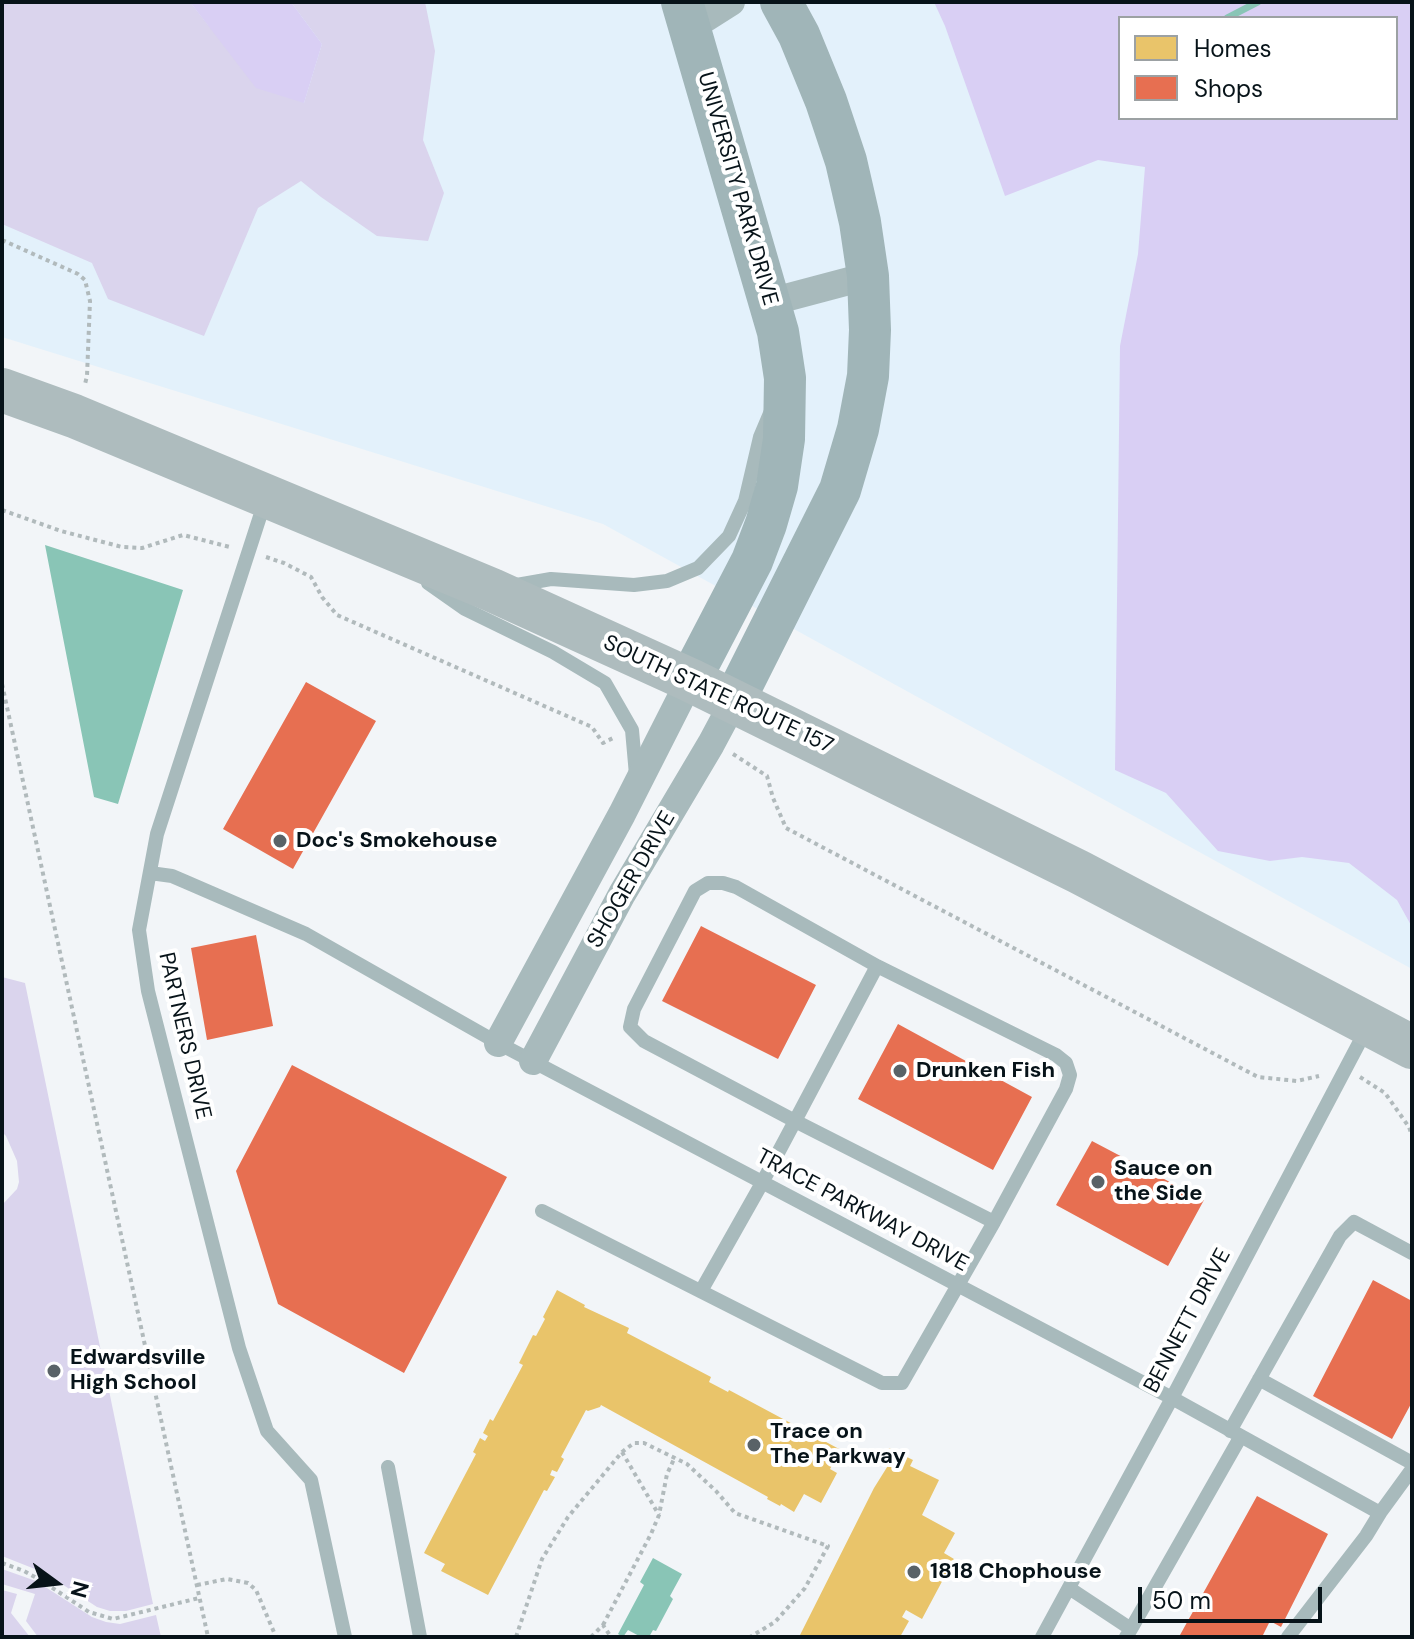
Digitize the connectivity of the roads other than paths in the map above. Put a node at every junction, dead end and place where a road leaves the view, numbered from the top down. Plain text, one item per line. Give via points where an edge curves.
1 (731, 2) edge
2 (781, 2) edge
3 (686, 15) edge
4 (868, 276) junction
5 (770, 302) junction
6 (785, 378) junction
7 (2, 390) edge
8 (267, 496) junction
9 (359, 535) junction
10 (492, 590) junction
11 (690, 680) junction
12 (734, 701) junction
13 (637, 786) junction
14 (150, 873) junction
15 (877, 966) junction
16 (1369, 1024) junction
17 (498, 1043) junction
18 (1412, 1047) edge
19 (533, 1061) junction
20 (795, 1121) junction
21 (762, 1183) junction
22 (542, 1211) dead end
23 (994, 1222) junction
24 (1412, 1253) edge
25 (958, 1286) junction
26 (701, 1291) junction
27 (1259, 1379) junction
28 (1172, 1398) junction
29 (1235, 1434) junction
30 (1412, 1466) edge
31 (388, 1467) dead end
32 (1380, 1513) junction
33 (1069, 1588) junction
34 (1129, 1633) edge
35 (345, 1637) edge
36 (420, 1637) edge
37 (1042, 1637) edge
38 (1288, 1637) edge

1 - 3 street
2 - 4 street via 826,101 846,161
3 - 5 street, UNIVERSITY PARK DRIVE
4 - 5 street
4 - 12 street via 868,376 840,490
5 - 6 street, UNIVERSITY PARK DRIVE
6 - 10 lane via 729,536 698,568 667,581 634,585 551,579
6 - 11 street, UNIVERSITY PARK DRIVE via 784,439 766,524
7 - 8 main road, SOUTH STATE ROUTE 157
8 - 9 main road, SOUTH STATE ROUTE 157
8 - 14 lane, PARTNERS DRIVE via 157,834
9 - 10 main road, SOUTH STATE ROUTE 157
9 - 13 lane, SHOGER DRIVE via 465,609 605,683 632,730
10 - 11 main road, SOUTH STATE ROUTE 157
11 - 12 main road, SOUTH STATE ROUTE 157
11 - 13 street, SHOGER DRIVE
12 - 16 main road, SOUTH STATE ROUTE 157 via 1079,872
12 - 19 street, SHOGER DRIVE
13 - 17 street, SHOGER DRIVE
14 - 17 lane, TRACE PARKWAY DRIVE via 172,876 306,934
14 - 35 lane, PARTNERS DRIVE via 139,930 148,991 239,1348 267,1431 311,1480
15 - 20 lane
15 - 20 lane via 736,887 708,883 695,891 634,1009 630,1027 644,1041
15 - 23 lane via 1066,1063 1066,1089
16 - 18 main road, SOUTH STATE ROUTE 157
16 - 28 lane, BENNETT DRIVE
17 - 19 lane, TRACE PARKWAY DRIVE
19 - 21 lane, TRACE PARKWAY DRIVE
20 - 21 lane
20 - 23 lane
21 - 25 lane, TRACE PARKWAY DRIVE
21 - 26 lane
22 - 26 lane
23 - 25 lane
24 - 27 lane via 1354,1222 1340,1236
25 - 26 lane via 902,1383 882,1383
25 - 28 lane, TRACE PARKWAY DRIVE
27 - 29 lane
27 - 30 lane
28 - 29 lane, TRACE PARKWAY DRIVE
28 - 33 lane, BENNETT DRIVE
29 - 32 lane, TRACE PARKWAY DRIVE
29 - 34 lane
30 - 32 lane
31 - 36 lane
32 - 38 lane
33 - 34 lane
33 - 37 lane, BENNETT DRIVE

